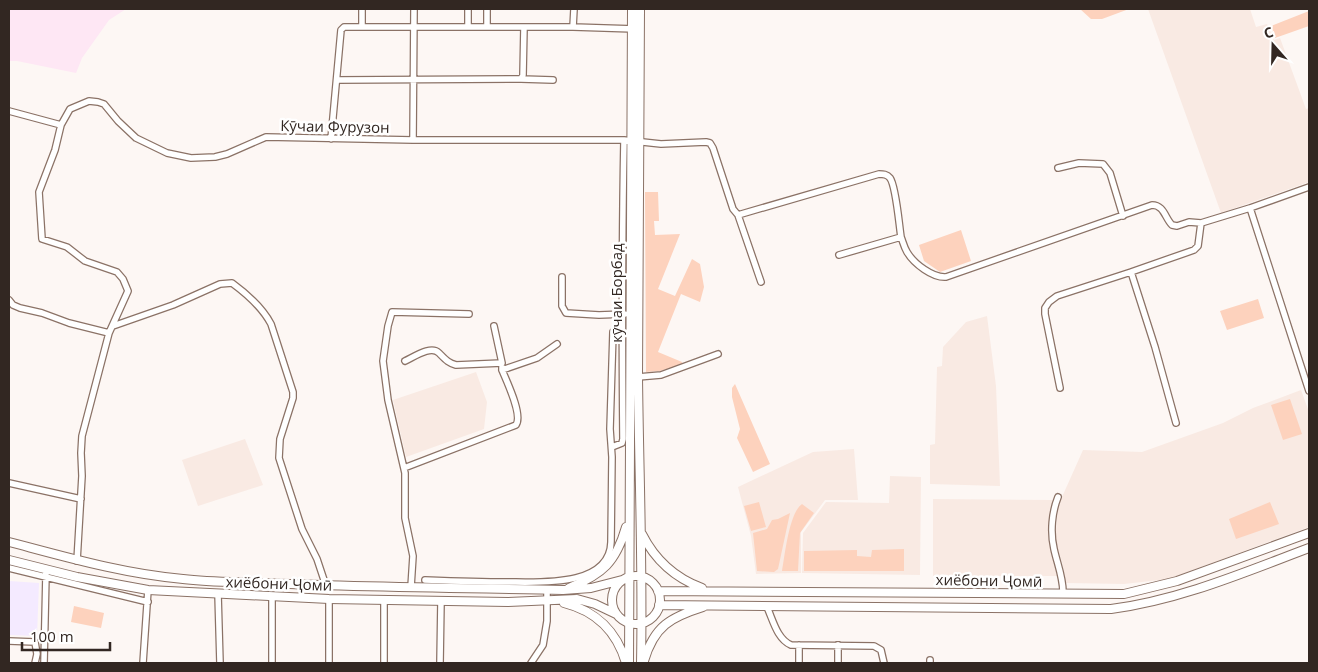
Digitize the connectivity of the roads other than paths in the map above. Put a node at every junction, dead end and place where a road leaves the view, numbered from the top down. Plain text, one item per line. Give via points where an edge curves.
1 (362, 9) edge
2 (414, 9) edge
3 (468, 9) edge
4 (487, 9) edge
5 (574, 9) edge
6 (632, 9) edge
7 (640, 9) edge
8 (362, 27) junction
9 (413, 27) junction
10 (468, 27) junction
11 (487, 27) junction
12 (524, 27) junction
13 (573, 27) junction
14 (636, 29) junction
15 (520, 79) junction
16 (338, 80) junction
17 (412, 80) junction
18 (553, 80) dead end
19 (9, 110) edge
20 (61, 125) junction
21 (331, 139) junction
22 (414, 140) junction
23 (631, 141) junction
24 (1058, 168) dead end
25 (1309, 187) edge
26 (1250, 208) junction
27 (738, 215) junction
28 (1123, 216) junction
29 (1201, 223) junction
30 (901, 237) junction
31 (838, 255) dead end
32 (1131, 272) junction
33 (562, 277) dead end
34 (761, 282) dead end
35 (10, 300) edge
36 (469, 314) dead end
37 (627, 314) junction
38 (112, 326) junction
39 (494, 326) dead end
40 (613, 332) dead end
41 (109, 333) junction
42 (557, 344) dead end
43 (718, 354) dead end
44 (405, 361) dead end
45 (502, 366) junction
46 (638, 377) junction
47 (1060, 388) dead end
48 (1309, 391) edge
49 (1176, 423) dead end
50 (612, 446) junction
51 (404, 468) junction
52 (9, 483) edge
53 (1058, 497) dead end
54 (81, 499) junction
55 (629, 518) junction
56 (642, 534) junction
57 (1309, 534) edge
58 (9, 542) edge
59 (1309, 548) edge
60 (614, 552) junction
61 (9, 560) edge
62 (77, 561) junction
63 (9, 568) edge
64 (46, 574) junction
65 (592, 574) junction
66 (641, 576) junction
67 (626, 578) junction
68 (425, 580) dead end
69 (260, 583) junction
70 (508, 585) junction
71 (326, 586) junction
72 (411, 587) junction
73 (148, 590) junction
74 (548, 590) junction
75 (563, 590) junction
76 (658, 591) junction
77 (709, 591) junction
78 (1063, 592) dead end
79 (218, 594) junction
80 (992, 594) junction
81 (258, 596) junction
82 (272, 596) junction
83 (329, 599) junction
84 (384, 600) junction
85 (551, 600) junction
86 (441, 601) junction
87 (148, 602) junction
88 (659, 605) junction
89 (710, 605) junction
90 (767, 606) junction
91 (991, 608) junction
92 (616, 614) junction
93 (629, 622) junction
94 (642, 623) junction
95 (9, 640) edge
96 (799, 645) junction
97 (838, 646) junction
98 (35, 663) edge
99 (44, 663) edge
100 (143, 663) edge
101 (220, 663) edge
102 (272, 663) edge
103 (329, 663) edge
104 (384, 663) edge
105 (440, 663) edge
106 (530, 663) edge
107 (627, 663) edge
108 (642, 663) edge
109 (799, 663) edge
110 (838, 663) edge
111 (884, 663) edge

1 - 8 street
2 - 9 street
3 - 10 street
4 - 11 street
5 - 13 street
6 - 14 main road, кӯчаи Борбад
7 - 14 main road, кӯчаи Борбад
8 - 9 street
8 - 16 street via 344,27 341,30
9 - 10 street
9 - 17 street
10 - 11 street
11 - 12 street
12 - 13 street
12 - 15 street via 523,75
13 - 14 street
14 - 23 main road, кӯчаи Борбад
15 - 17 street
15 - 18 street
16 - 17 street
16 - 21 street
17 - 22 street
19 - 20 street
20 - 21 street, Кӯчаи Фурузон via 70,109 89,101 98,102 104,104 136,138 167,153 191,158 227,154 266,137
20 - 38 street via 39,192 42,240 69,248 86,261 120,275 128,291
21 - 22 street, Кӯчаи Фурузон
22 - 23 street, Кӯчаи Фурузон
23 - 27 street, Кӯчаи Фурузон via 710,143 733,210
23 - 37 main road, кӯчаи Борбад
23 - 46 main road, кӯчаи Борбад
24 - 28 street via 1079,163 1104,164 1110,173
25 - 26 street
26 - 29 street
26 - 48 street
27 - 30 street via 883,174 891,179
27 - 34 street
28 - 29 street via 1156,205 1172,225
28 - 30 street via 946,277 931,274 913,260
29 - 32 street via 1198,246 1194,250
30 - 31 street
32 - 47 street via 1058,296 1049,302 1045,314
32 - 49 street
33 - 37 street via 562,306 566,313
35 - 41 street via 20,308
36 - 51 street via 392,312 383,362
37 - 50 street via 623,439 622,443
37 - 55 main road, кӯчаи Борбад
38 - 41 street
38 - 71 street via 173,305 220,284 232,283 247,294 266,316 293,392 280,439 279,458 302,529
39 - 45 street
40 - 50 street
41 - 54 street via 82,436
42 - 45 street via 537,358
43 - 46 street via 661,375
44 - 45 street via 436,350 450,364
45 - 51 street via 518,413 516,425
46 - 56 main road, кӯчаи Борбад
50 - 60 street
51 - 72 street via 405,518 413,556
52 - 54 street
53 - 78 street via 1053,539
54 - 62 street
55 - 60 main road via 620,547
55 - 67 main road, кӯчаи Борбад
56 - 66 main road, кӯчаи Борбад
56 - 77 main road via 665,567 683,580
57 - 80 main road, хиёбони Ҷомӣ via 1177,581 1124,594
58 - 62 main road, хиёбони Ҷомӣ
59 - 91 main road, хиёбони Ҷомӣ via 1193,591 1127,607
60 - 65 main road
61 - 64 main road, хиёбони Ҷомӣ
62 - 69 main road, хиёбони Ҷомӣ via 182,579
63 - 64 street
64 - 73 main road, хиёбони Ҷомӣ
64 - 87 street
64 - 99 street
65 - 70 street via 558,582
65 - 75 main road
66 - 67 main road
66 - 76 main road via 654,584
66 - 94 main road, кӯчаи Борбад
67 - 75 main road, хиёбони Ҷомӣ via 591,588
67 - 92 main road, кӯчаи Борбад via 613,592
67 - 93 main road, кӯчаи Борбад
68 - 70 street
69 - 71 main road, хиёбони Ҷомӣ
69 - 81 main road
70 - 72 main road, хиёбони Ҷомӣ
70 - 74 main road, хиёбони Ҷомӣ
71 - 72 main road, хиёбони Ҷомӣ
73 - 79 main road, хиёбони Ҷомӣ
73 - 87 street
74 - 75 main road, хиёбони Ҷомӣ
74 - 85 street
76 - 77 main road, хиёбони Ҷомӣ
76 - 88 main road
77 - 80 main road, хиёбони Ҷомӣ
79 - 81 main road, хиёбони Ҷомӣ
79 - 101 street
80 - 91 main road
81 - 82 main road, хиёбони Ҷомӣ
82 - 83 main road, хиёбони Ҷомӣ
82 - 102 street
83 - 84 main road, хиёбони Ҷомӣ
83 - 103 street
84 - 86 main road, хиёбони Ҷомӣ
84 - 104 street
85 - 86 main road, хиёбони Ҷомӣ
85 - 92 main road, хиёбони Ҷомӣ via 577,599
85 - 106 street via 543,645
85 - 107 main road via 575,606 601,622 614,634
86 - 105 street
87 - 100 street
88 - 89 main road, хиёбони Ҷомӣ
88 - 94 main road via 652,617
89 - 90 main road, хиёбони Ҷомӣ
89 - 108 main road via 665,624
90 - 91 main road, хиёбони Ҷомӣ
90 - 96 street via 783,640
92 - 93 main road
93 - 94 main road
93 - 107 main road, кӯчаи Борбад
94 - 108 main road, кӯчаи Борбад
95 - 98 street via 35,642
96 - 97 street
96 - 109 street
97 - 110 street
97 - 111 street via 878,647

